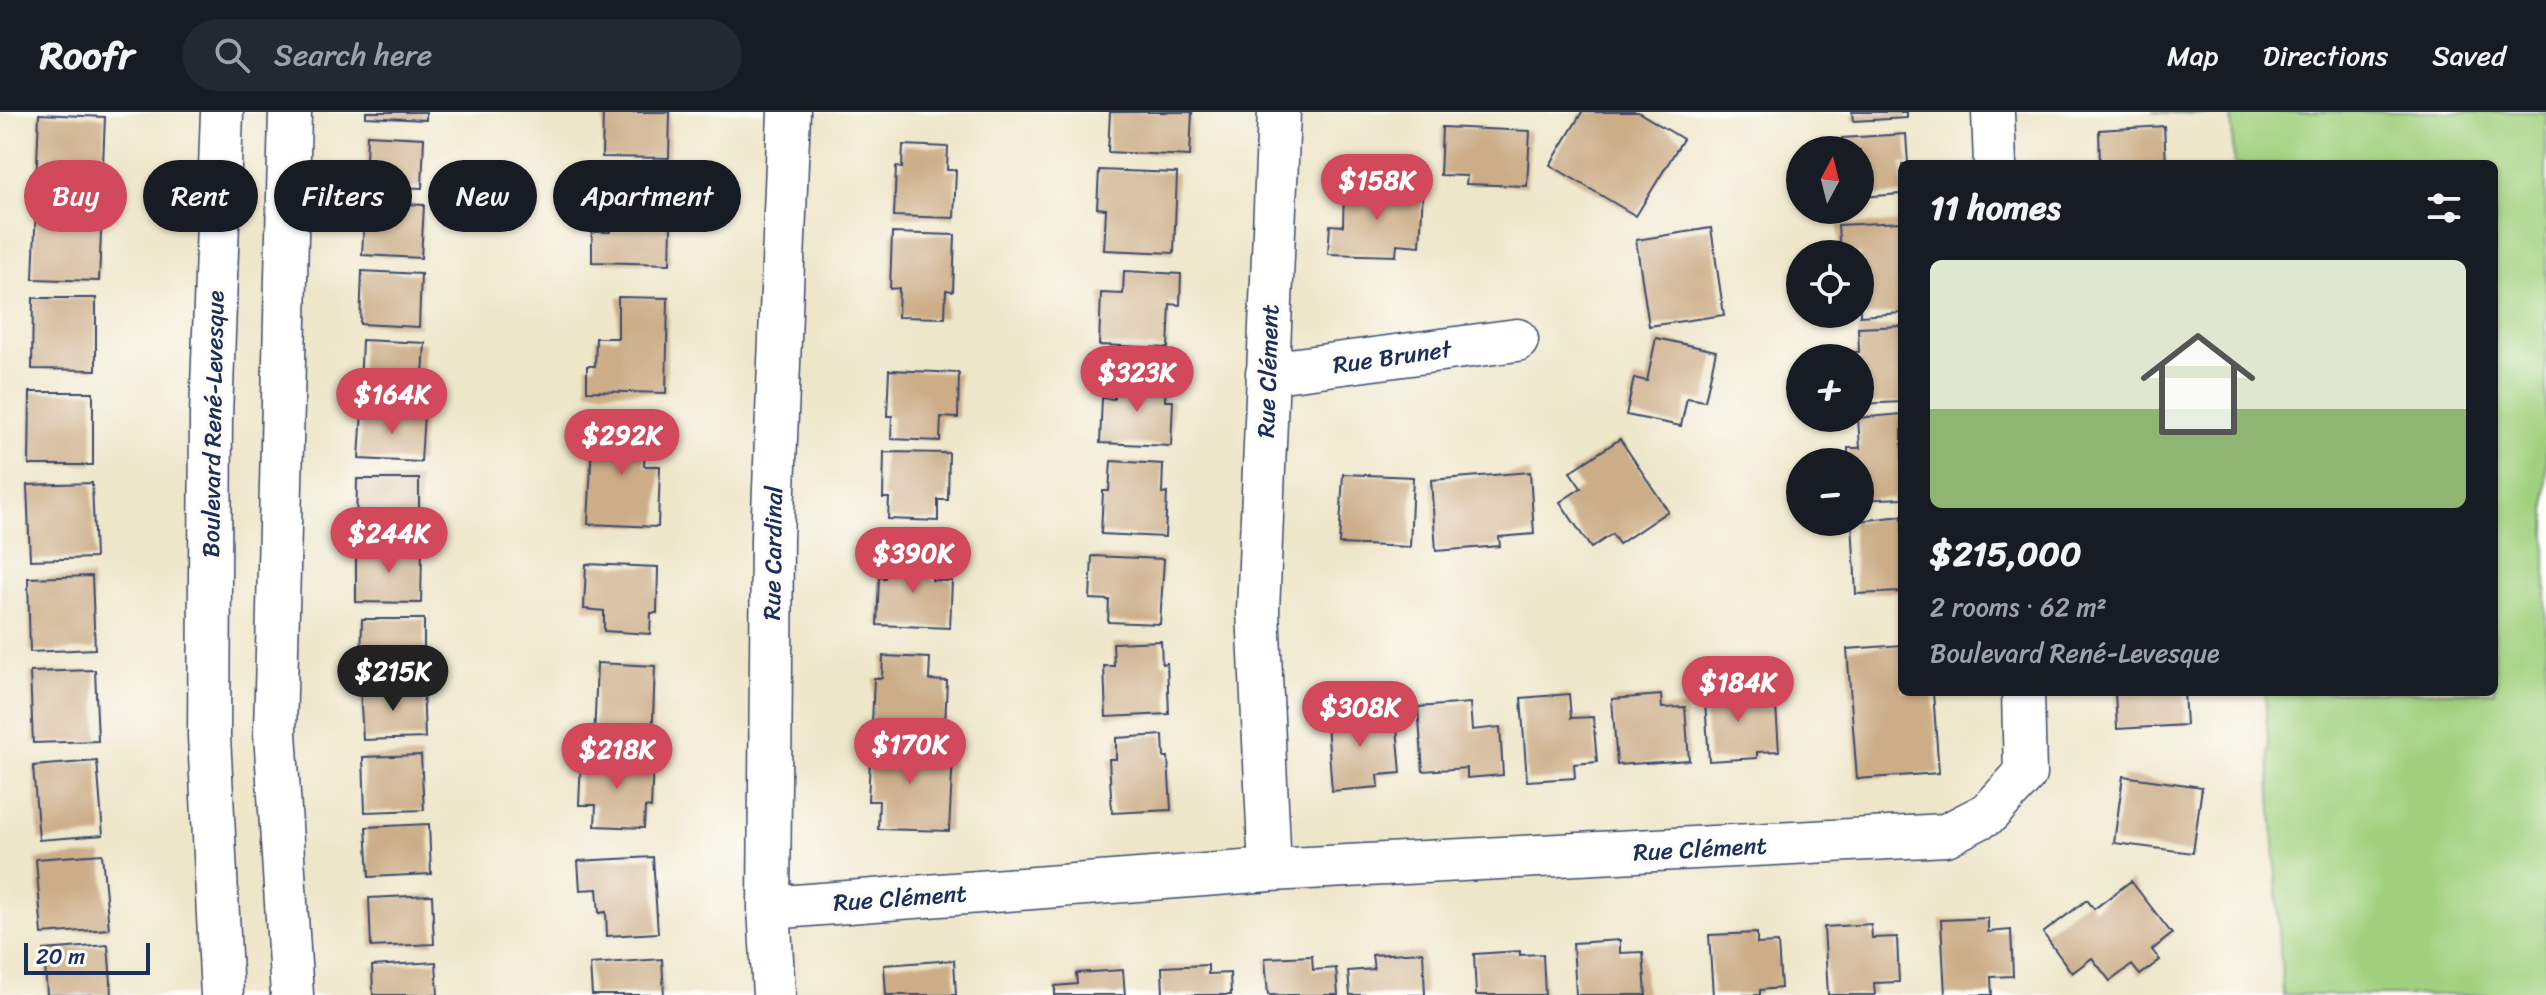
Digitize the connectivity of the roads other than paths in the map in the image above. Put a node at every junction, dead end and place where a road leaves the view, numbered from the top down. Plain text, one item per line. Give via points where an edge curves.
1 (222, 112) edge
2 (290, 112) edge
3 (789, 112) edge
4 (1279, 112) edge
5 (1993, 112) edge
6 (1995, 160) edge
7 (1517, 340) dead end
8 (1267, 373) junction
9 (2023, 696) edge
10 (275, 733) junction
11 (209, 736) junction
12 (1270, 870) junction
13 (769, 908) junction
14 (222, 995) edge
15 (292, 995) edge
16 (774, 995) edge

1 - 11 street, Boulevard René-Levesque via 211,416
2 - 10 street
3 - 13 street, Rue Cardinal via 772,539
4 - 8 street, Rue Clément
5 - 6 street
7 - 8 street, Rue Brunet
8 - 12 street, Rue Clément via 1258,611
9 - 12 street, Rue Clément via 2025,774 1989,813 1946,835
10 - 11 street
10 - 15 street
11 - 14 street, Boulevard René-Levesque
12 - 13 street, Rue Clément
13 - 16 street, Rue Cardinal

